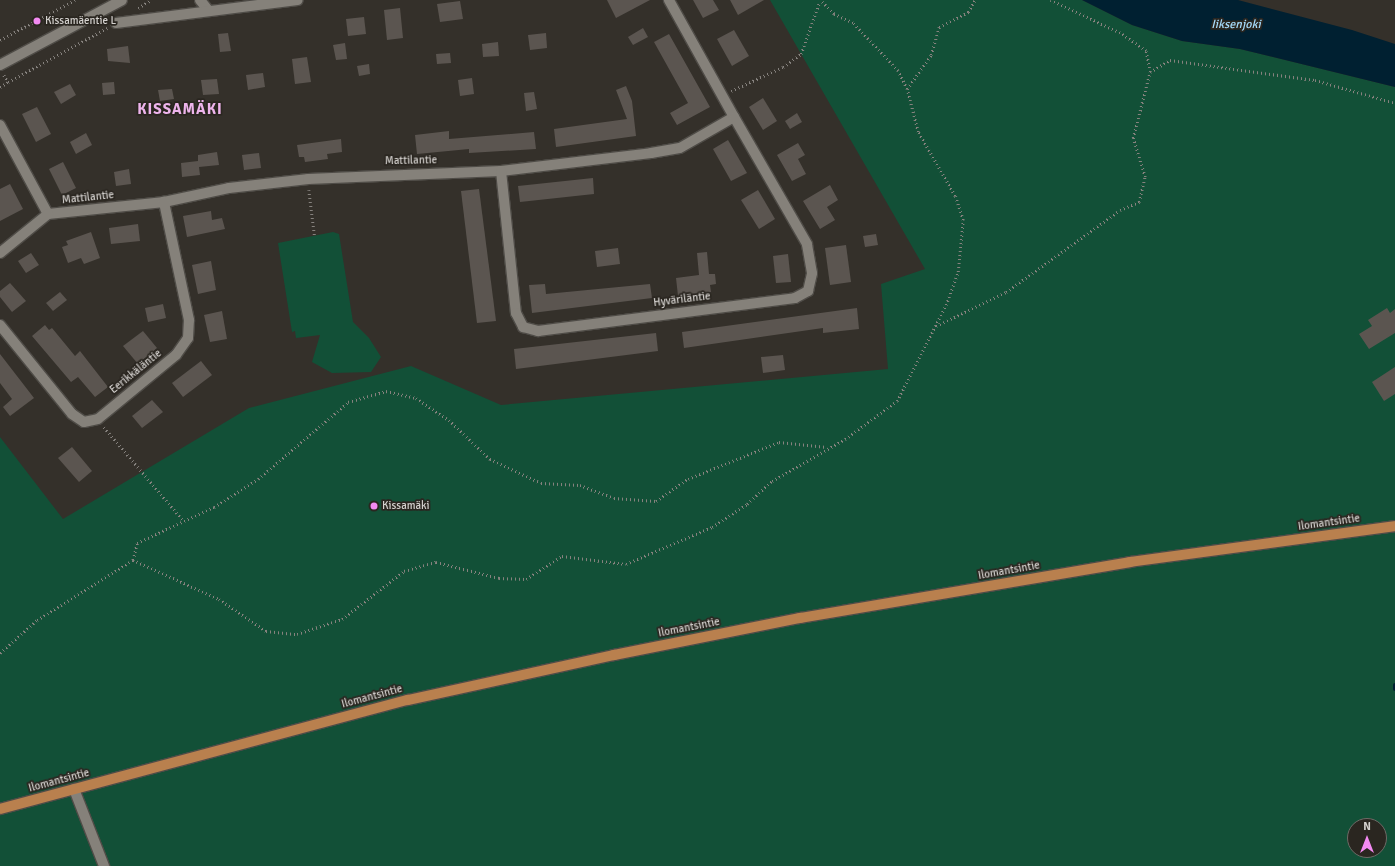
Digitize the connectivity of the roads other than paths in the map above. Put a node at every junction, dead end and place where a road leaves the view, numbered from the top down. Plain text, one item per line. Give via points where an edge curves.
1 (122, 0) edge
2 (200, 0) edge
3 (298, 0) edge
4 (669, 0) edge
5 (209, 11) junction
6 (116, 23) road end
7 (0, 65) edge
8 (734, 117) junction
9 (0, 125) edge
10 (501, 171) junction
11 (164, 202) junction
12 (48, 214) junction
13 (0, 253) edge
14 (0, 326) edge
15 (1395, 526) edge
16 (74, 789) junction
17 (0, 809) edge
18 (104, 866) edge

1 - 7 street
2 - 5 street
3 - 5 street
4 - 8 street
5 - 6 street
8 - 10 street, Mattilantie via 680,148
8 - 10 street, Hyväriläntie via 807,244 812,273 808,291 795,298 538,331 523,327 516,313
9 - 12 street, Mattilantie
10 - 11 street, Mattilantie via 369,174 308,179 229,188
11 - 12 street, Mattilantie
11 - 14 street, Eerikkäläntie via 189,320 188,338 176,355 98,419 84,422 72,414
12 - 13 street
15 - 16 main road, Ilomantsintie via 1130,562 800,618 408,700
16 - 17 main road, Ilomantsintie
16 - 18 street

